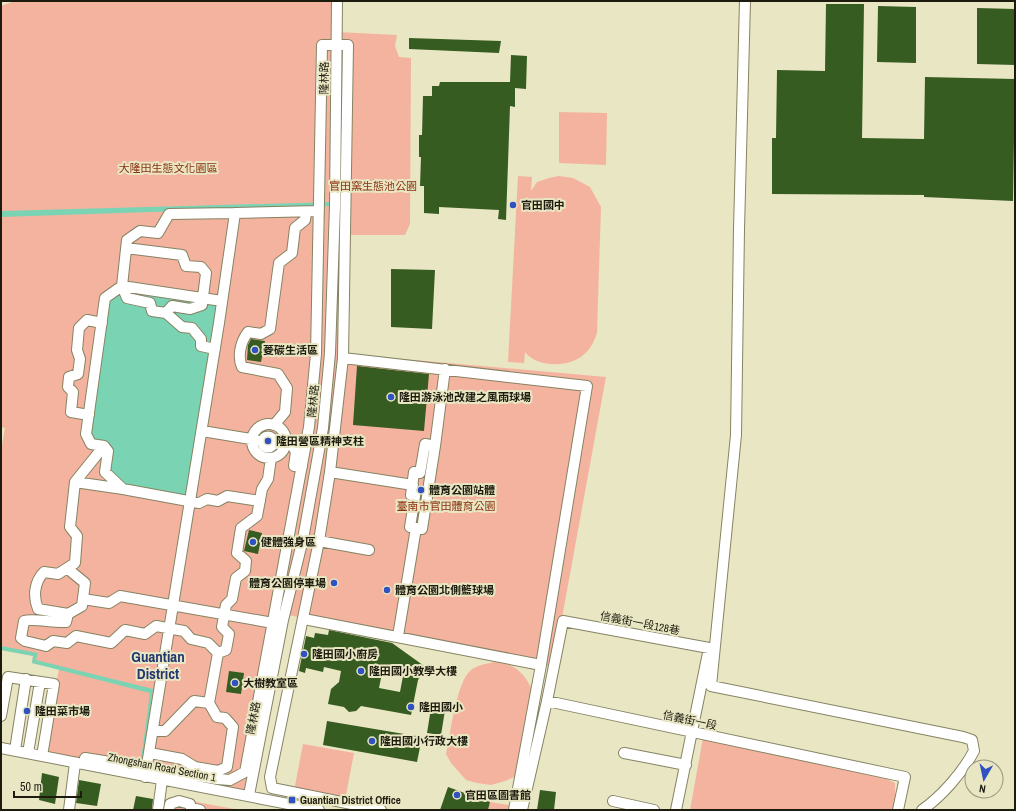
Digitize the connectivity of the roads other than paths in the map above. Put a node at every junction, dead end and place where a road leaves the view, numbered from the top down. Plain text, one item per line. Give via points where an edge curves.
1 (337, 1) edge
2 (746, 1) edge
3 (336, 45) junction
4 (319, 211) junction
5 (306, 212) junction
6 (235, 213) junction
7 (126, 248) junction
8 (122, 286) junction
9 (203, 298) junction
10 (222, 301) junction
11 (166, 313) junction
12 (102, 323) junction
13 (215, 349) junction
14 (343, 358) junction
15 (445, 369) junction
16 (89, 415) junction
17 (274, 425) junction
18 (202, 431) junction
19 (252, 439) junction
20 (285, 444) junction
21 (104, 446) junction
22 (435, 446) junction
23 (271, 458) junction
24 (302, 467) junction
25 (330, 472) junction
26 (75, 482) junction
27 (412, 484) junction
28 (123, 489) junction
29 (190, 501) junction
30 (260, 501) junction
31 (416, 528) junction
32 (319, 541) junction
33 (369, 550) dead end
34 (68, 569) junction
35 (83, 599) junction
36 (173, 605) junction
37 (224, 614) junction
38 (67, 618) junction
39 (304, 619) junction
40 (273, 623) junction
41 (170, 628) junction
42 (76, 636) junction
43 (398, 636) junction
44 (218, 653) junction
45 (541, 665) junction
46 (4, 676) edge
47 (26, 679) junction
48 (40, 682) junction
49 (547, 701) junction
50 (209, 703) junction
51 (1, 716) edge
52 (19, 719) junction
53 (153, 731) junction
54 (693, 733) junction
55 (1, 748) edge
56 (15, 750) junction
57 (28, 753) junction
58 (150, 753) junction
59 (624, 753) dead end
60 (43, 754) junction
61 (75, 762) junction
62 (686, 765) junction
63 (146, 772) junction
64 (218, 775) junction
65 (162, 780) junction
66 (249, 796) junction
67 (613, 801) dead end
68 (69, 810) edge
69 (158, 810) edge
70 (169, 810) edge
71 (200, 810) edge
72 (319, 810) edge
73 (381, 810) edge
74 (514, 810) edge
75 (522, 810) edge
76 (654, 810) edge
77 (676, 810) edge
78 (898, 810) edge
79 (922, 810) edge

1 - 3 street, 隆林路
2 - 79 street via 736,435 712,686 972,740 974,751 967,764
3 - 4 street via 322,45
3 - 14 street via 348,45
3 - 66 street, 隆林路 via 330,345 323,428 303,539 283,620
4 - 5 street
4 - 24 street via 316,354 309,427
5 - 6 street
5 - 17 street via 305,220 295,228 292,253 279,263 270,329 261,334 248,332 243,339 239,361 242,367 278,374 287,388 285,412
6 - 7 street via 169,214 158,233 140,231 127,240
6 - 10 street
7 - 8 street
7 - 9 street via 182,255 186,266 201,267 206,273
8 - 9 street
8 - 11 street via 127,298 150,303 152,311
8 - 12 street via 105,298
9 - 10 street
9 - 11 street via 202,305 190,309 172,306
10 - 13 street
11 - 13 street via 182,327 192,328 201,339 201,346
12 - 16 street
12 - 16 street via 87,320 79,328 78,374 69,377 68,387 73,392 70,412
13 - 18 street
14 - 15 street
14 - 25 street
15 - 22 street
15 - 45 street via 587,386
16 - 21 street via 86,434 91,444
17 - 19 street via 258,428
17 - 20 street via 283,432
18 - 19 street
18 - 29 street
19 - 20 street via 262,441 270,436 274,443
19 - 23 street via 256,453
20 - 23 street via 281,453
20 - 24 street via 292,445 296,452 294,466
21 - 26 street
21 - 28 street via 108,451 105,472
22 - 27 street via 425,444 420,473 414,472
22 - 31 street via 422,529
23 - 30 street via 268,479 262,489
24 - 40 street
25 - 27 street
25 - 32 street
26 - 28 street
26 - 34 street via 70,527 77,536 74,563
27 - 31 street via 411,495 415,496 410,527
28 - 29 street
29 - 30 street via 218,501 227,496
29 - 36 street
30 - 37 street via 257,516 241,528 238,553 246,561 245,571 236,578 232,599 226,605
31 - 43 street
32 - 33 street
32 - 39 street
34 - 35 street via 85,583
34 - 38 street via 58,574 44,572 38,579 34,601 38,609
35 - 36 street via 109,603 120,596
35 - 38 street via 82,606
36 - 37 street
36 - 41 street
37 - 40 street
37 - 44 street via 222,627 229,634 226,650
38 - 42 street
38 - 42 street via 48,622 29,619 24,621 21,638 46,646 54,641 67,643
39 - 43 street
39 - 73 street via 270,777 272,788
40 - 64 street via 245,772 230,780
41 - 42 street via 156,626 146,634 125,630 111,643
41 - 44 street via 184,631 191,639 208,643
41 - 53 street
43 - 45 street
44 - 50 street
45 - 74 street
46 - 47 street
46 - 51 street
47 - 48 street
47 - 52 street
48 - 57 street
48 - 60 street via 54,684
49 - 54 street, 信義街一段
49 - 54 street, 信義街一段128巷 via 563,621 709,648
49 - 75 street
50 - 53 street via 194,701 166,731
50 - 64 street via 217,717 225,718 233,727 227,767
51 - 52 street
52 - 56 street
53 - 58 street
54 - 62 street
54 - 78 street, 信義街一段 via 905,777
55 - 56 street, Zhongshan Road Section 1
56 - 57 street, Zhongshan Road Section 1
57 - 60 street, Zhongshan Road Section 1
58 - 63 street
58 - 64 street via 182,759 195,767
59 - 62 street
60 - 61 street, Zhongshan Road Section 1
60 - 63 street
61 - 63 street, Zhongshan Road Section 1
61 - 68 street
62 - 77 street
63 - 64 street
63 - 65 street, Zhongshan Road Section 1
65 - 66 street, Zhongshan Road Section 1
65 - 69 street
66 - 72 street, Zhongshan Road Section 1
67 - 76 street
70 - 71 street via 170,804 179,801

